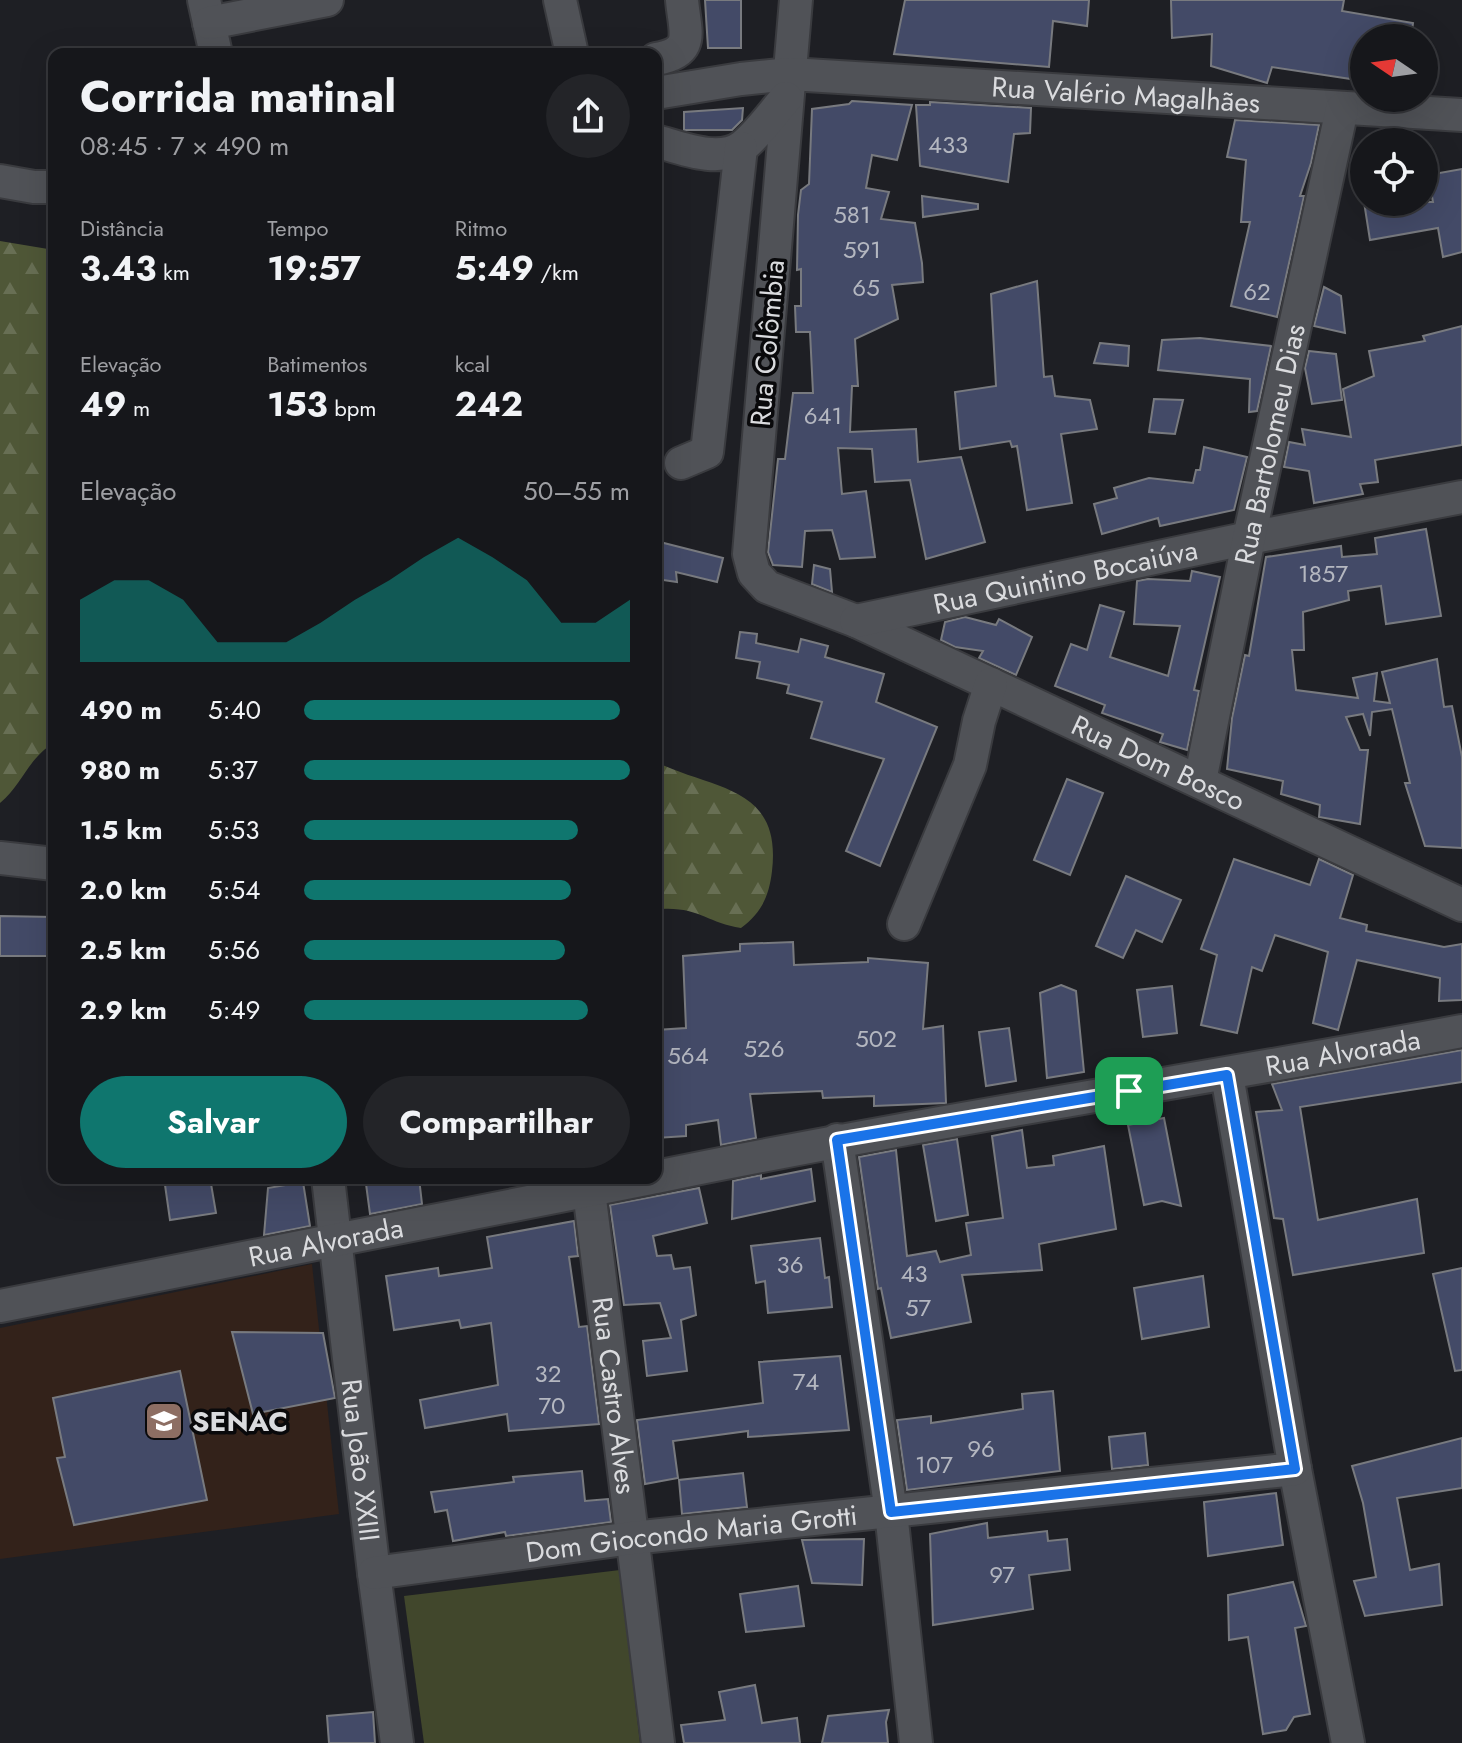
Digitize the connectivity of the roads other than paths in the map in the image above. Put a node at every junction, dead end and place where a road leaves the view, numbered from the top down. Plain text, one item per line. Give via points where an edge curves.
1 (327, 0) edge
2 (560, 0) edge
3 (682, 0) edge
4 (796, 0) edge
5 (207, 11) edge
6 (215, 48) edge
7 (571, 48) edge
8 (662, 58) edge
9 (788, 86) junction
10 (662, 92) edge
11 (1342, 109) junction
12 (1462, 115) edge
13 (662, 143) edge
14 (741, 148) junction
15 (0, 181) edge
16 (48, 187) edge
17 (681, 463) dead end
18 (1461, 502) edge
19 (1249, 538) junction
20 (856, 621) junction
21 (991, 684) junction
22 (1200, 781) junction
23 (0, 858) edge
24 (48, 863) edge
25 (1462, 905) edge
26 (904, 924) dead end
27 (1462, 1031) edge
28 (1227, 1075) junction
29 (837, 1140) junction
30 (662, 1175) edge
31 (329, 1184) edge
32 (621, 1184) edge
33 (589, 1191) junction
34 (336, 1241) junction
35 (0, 1306) edge
36 (1295, 1469) junction
37 (891, 1512) junction
38 (632, 1538) junction
39 (374, 1573) junction
40 (397, 1743) edge
41 (658, 1743) edge
42 (916, 1743) edge
43 (1348, 1743) edge

1 - 5 street
2 - 7 street
3 - 8 street via 685,42 674,56
4 - 9 street, Rua Colômbia
5 - 6 street
9 - 10 street, Rua Valério Magalhães via 741,79
9 - 11 street, Rua Valério Magalhães
9 - 14 street
9 - 20 street, Rua Colômbia via 749,554 754,573 767,587
11 - 12 street, Rua Valério Magalhães
11 - 19 street, Rua Bartolomeu Dias
13 - 14 street via 717,154
14 - 17 street via 707,452
15 - 16 street
18 - 19 street, Rua Quintino Bocaiúva
19 - 20 street, Rua Quintino Bocaiúva
19 - 22 street, Rua Bartolomeu Dias
20 - 21 street, Rua Dom Bosco
21 - 22 street, Rua Dom Bosco
21 - 26 street via 970,765
22 - 25 street, Rua Dom Bosco
23 - 24 street
27 - 28 street, Rua Alvorada
28 - 29 street, Rua Alvorada
28 - 36 street
29 - 30 street, Rua Alvorada
29 - 37 street
31 - 34 street, Rua João XXIII
32 - 33 street, Rua Alvorada
33 - 34 street, Rua Alvorada
33 - 38 street, Rua Castro Alves
34 - 35 street, Rua Alvorada
34 - 39 street, Rua João XXIII
36 - 37 street, Dom Giocondo Maria Grotti
36 - 43 street
37 - 38 street, Dom Giocondo Maria Grotti
37 - 42 street
38 - 39 street, Dom Giocondo Maria Grotti
38 - 41 street, Rua Castro Alves
39 - 40 street, Rua João XXIII

